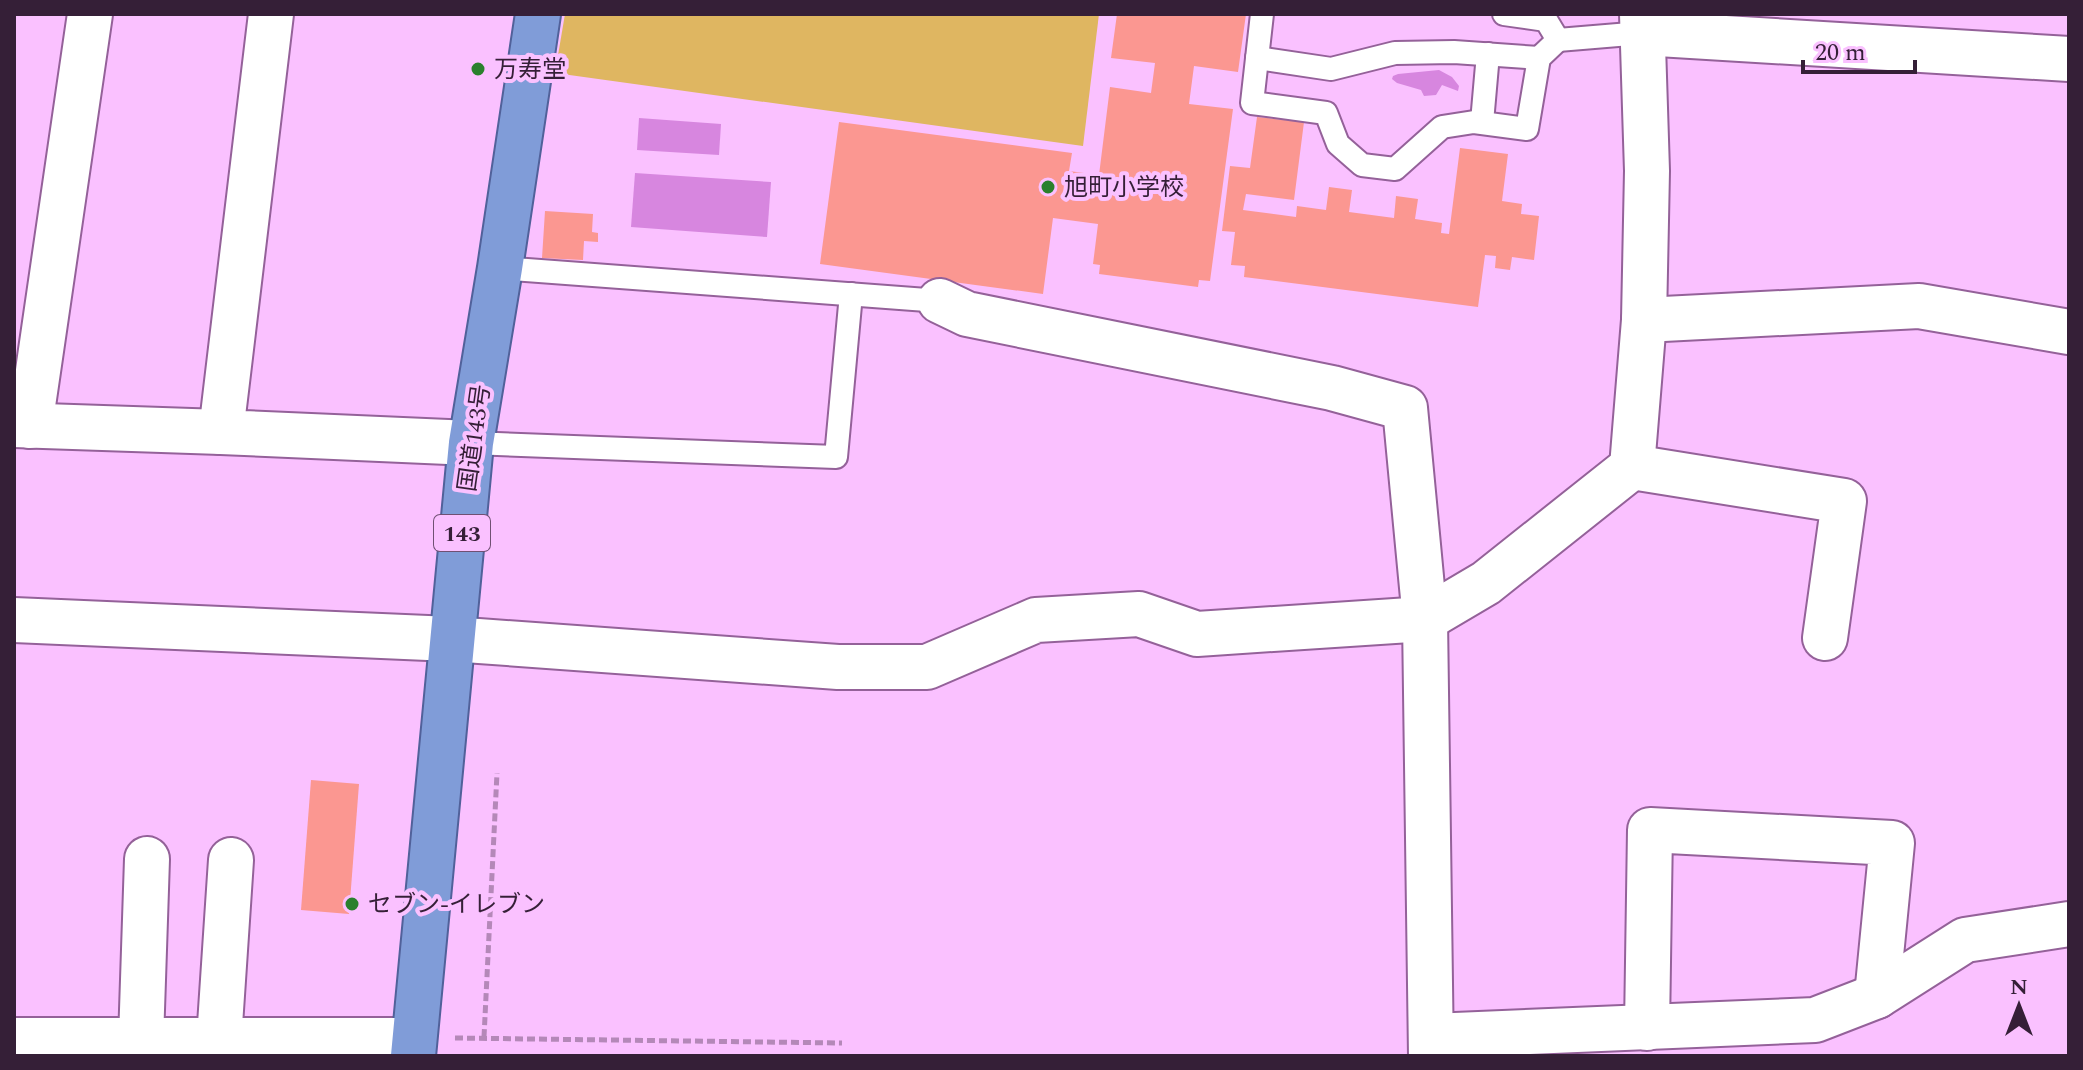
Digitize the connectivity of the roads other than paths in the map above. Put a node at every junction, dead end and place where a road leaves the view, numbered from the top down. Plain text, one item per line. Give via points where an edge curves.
1 (90, 14) edge
2 (271, 14) edge
3 (538, 14) edge
4 (1262, 14) edge
5 (1504, 14) edge
6 (1591, 14) edge
7 (1642, 24) edge
8 (1589, 37) junction
9 (1558, 40) junction
10 (1488, 54) junction
11 (1257, 58) junction
12 (1539, 58) junction
13 (2069, 59) edge
14 (1482, 122) junction
15 (500, 268) junction
16 (851, 294) junction
17 (940, 301) joint
18 (1644, 320) junction
19 (2069, 332) edge
20 (22, 425) edge
21 (221, 432) junction
22 (471, 443) junction
23 (1632, 467) junction
24 (1425, 619) junction
25 (14, 620) edge
26 (1825, 638) dead end
27 (451, 639) junction
28 (147, 859) dead end
29 (231, 860) dead end
30 (2069, 924) edge
31 (1877, 996) junction
32 (1647, 1028) junction
33 (14, 1040) edge
34 (141, 1040) junction
35 (219, 1040) junction
36 (1431, 1046) edge
37 (414, 1048) edge

1 - 20 street
2 - 21 street
3 - 15 highway, 国道143号 / 143
4 - 11 lane
5 - 9 lane via 1546,20
6 - 8 lane
7 - 8 lane
7 - 13 street
7 - 18 street via 1647,171
8 - 9 lane
9 - 12 lane
10 - 11 lane via 1395,53 1331,69
10 - 12 lane
10 - 14 lane
11 - 14 lane via 1252,103 1326,113 1338,144 1362,165 1395,169 1442,127
12 - 14 lane via 1527,129
15 - 16 lane
15 - 22 highway, 国道143号 / 143
16 - 17 lane
16 - 22 lane via 836,457
17 - 24 street via 967,314 1332,388 1405,408
18 - 19 street via 1919,306
18 - 23 street
20 - 21 street
21 - 22 street
22 - 27 highway, 国道143号 / 143
23 - 24 street via 1486,583
23 - 26 street via 1844,501
24 - 27 street via 1197,634 1139,614 1036,620 927,667 838,667
24 - 36 street
25 - 27 street
27 - 37 highway, 国道143号 / 143
28 - 34 street
29 - 35 street
30 - 31 street via 1965,940
31 - 32 street via 1815,1020
31 - 32 street via 1892,843 1650,830
32 - 36 street
33 - 34 street
34 - 35 street
35 - 37 street

